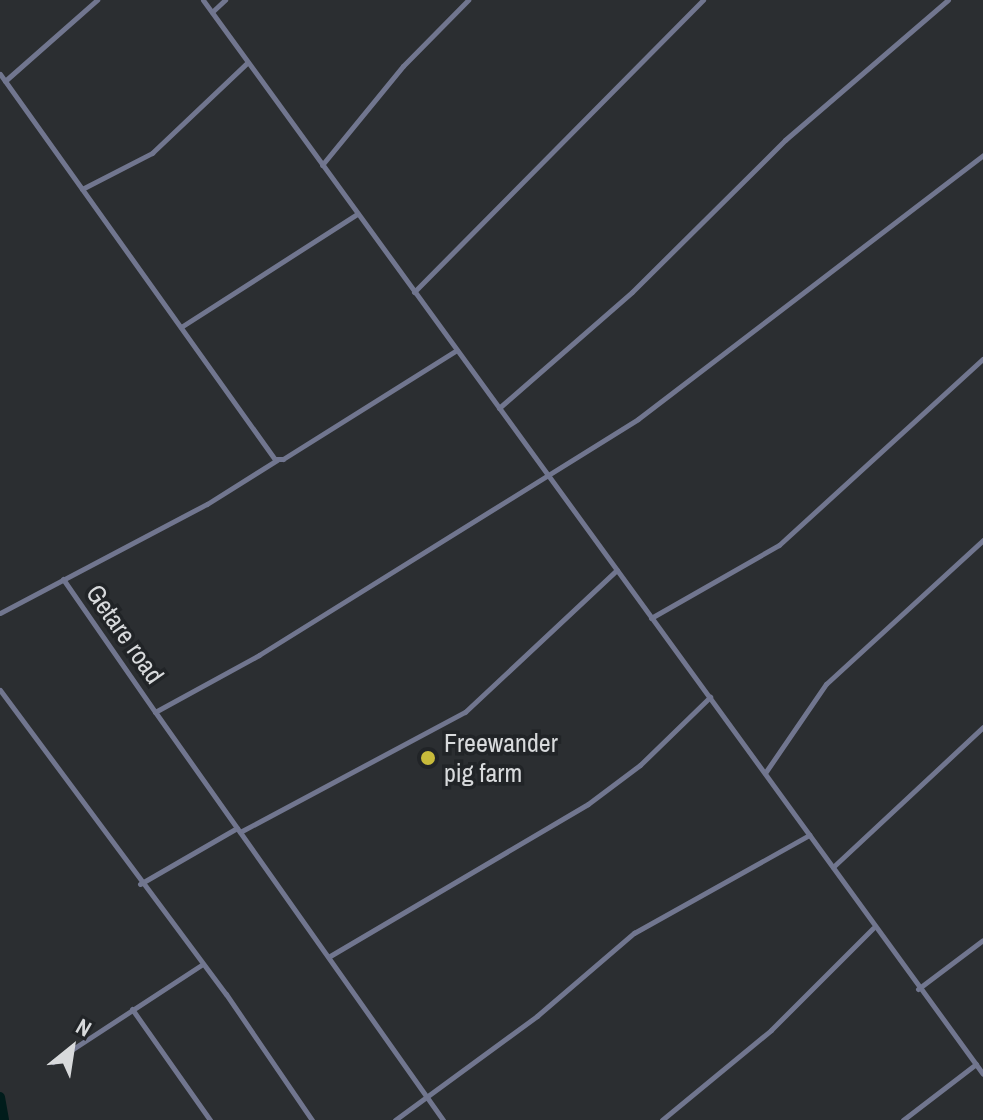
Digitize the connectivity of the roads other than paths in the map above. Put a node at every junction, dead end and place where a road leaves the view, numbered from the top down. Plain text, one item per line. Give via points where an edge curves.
1 (97, 0) edge
2 (203, 0) edge
3 (225, 0) edge
4 (468, 0) edge
5 (703, 0) edge
6 (948, 0) edge
7 (212, 12) junction
8 (247, 63) junction
9 (0, 74) edge
10 (5, 81) junction
11 (983, 155) edge
12 (322, 165) junction
13 (82, 189) junction
14 (357, 214) junction
15 (414, 292) junction
16 (181, 327) junction
17 (457, 350) junction
18 (983, 359) edge
19 (499, 408) junction
20 (277, 460) junction
21 (548, 475) junction
22 (983, 540) edge
23 (617, 570) junction
24 (63, 579) junction
25 (0, 613) edge
26 (651, 618) junction
27 (0, 690) edge
28 (710, 697) junction
29 (155, 712) junction
30 (983, 727) edge
31 (765, 773) junction
32 (238, 830) junction
33 (809, 835) junction
34 (833, 867) junction
35 (140, 884) junction
36 (873, 928) junction
37 (983, 940) edge
38 (330, 956) junction
39 (203, 964) junction
40 (918, 989) junction
41 (132, 1009) junction
42 (53, 1062) dead end
43 (976, 1064) junction
44 (983, 1074) edge
45 (428, 1097) junction
46 (210, 1120) edge
47 (312, 1120) edge
48 (395, 1120) edge
49 (443, 1120) edge
50 (662, 1120) edge
51 (903, 1120) edge

1 - 10 street
2 - 7 street
3 - 7 street
4 - 12 street via 391,80
5 - 15 street
6 - 19 street via 805,122 632,292
7 - 8 street
8 - 12 street
8 - 13 street via 152,153
9 - 10 street
10 - 13 street
11 - 21 street via 668,399
12 - 14 street
13 - 16 street
14 - 15 street
14 - 16 street
15 - 17 street
16 - 20 street
17 - 19 street
17 - 20 street
18 - 26 street via 779,545
19 - 21 street
20 - 24 street via 207,504
21 - 23 street
21 - 29 street via 259,655
22 - 31 street via 826,684
23 - 26 street
23 - 32 street via 465,712
24 - 25 street
24 - 29 street, Getare road
26 - 28 street
27 - 35 street
28 - 31 street
28 - 38 street via 640,765 588,804
29 - 32 street, Getare road
30 - 34 street
31 - 33 street
32 - 35 street
32 - 38 street, Getare road
33 - 34 street
33 - 45 street via 634,933
34 - 36 street
35 - 39 street
36 - 40 street
36 - 50 street via 753,1046
37 - 40 street
38 - 45 street, Getare road
39 - 41 street
39 - 47 street
40 - 43 street
41 - 42 street
41 - 46 street
43 - 44 street
43 - 51 street
45 - 48 street
45 - 49 street, Getare road

